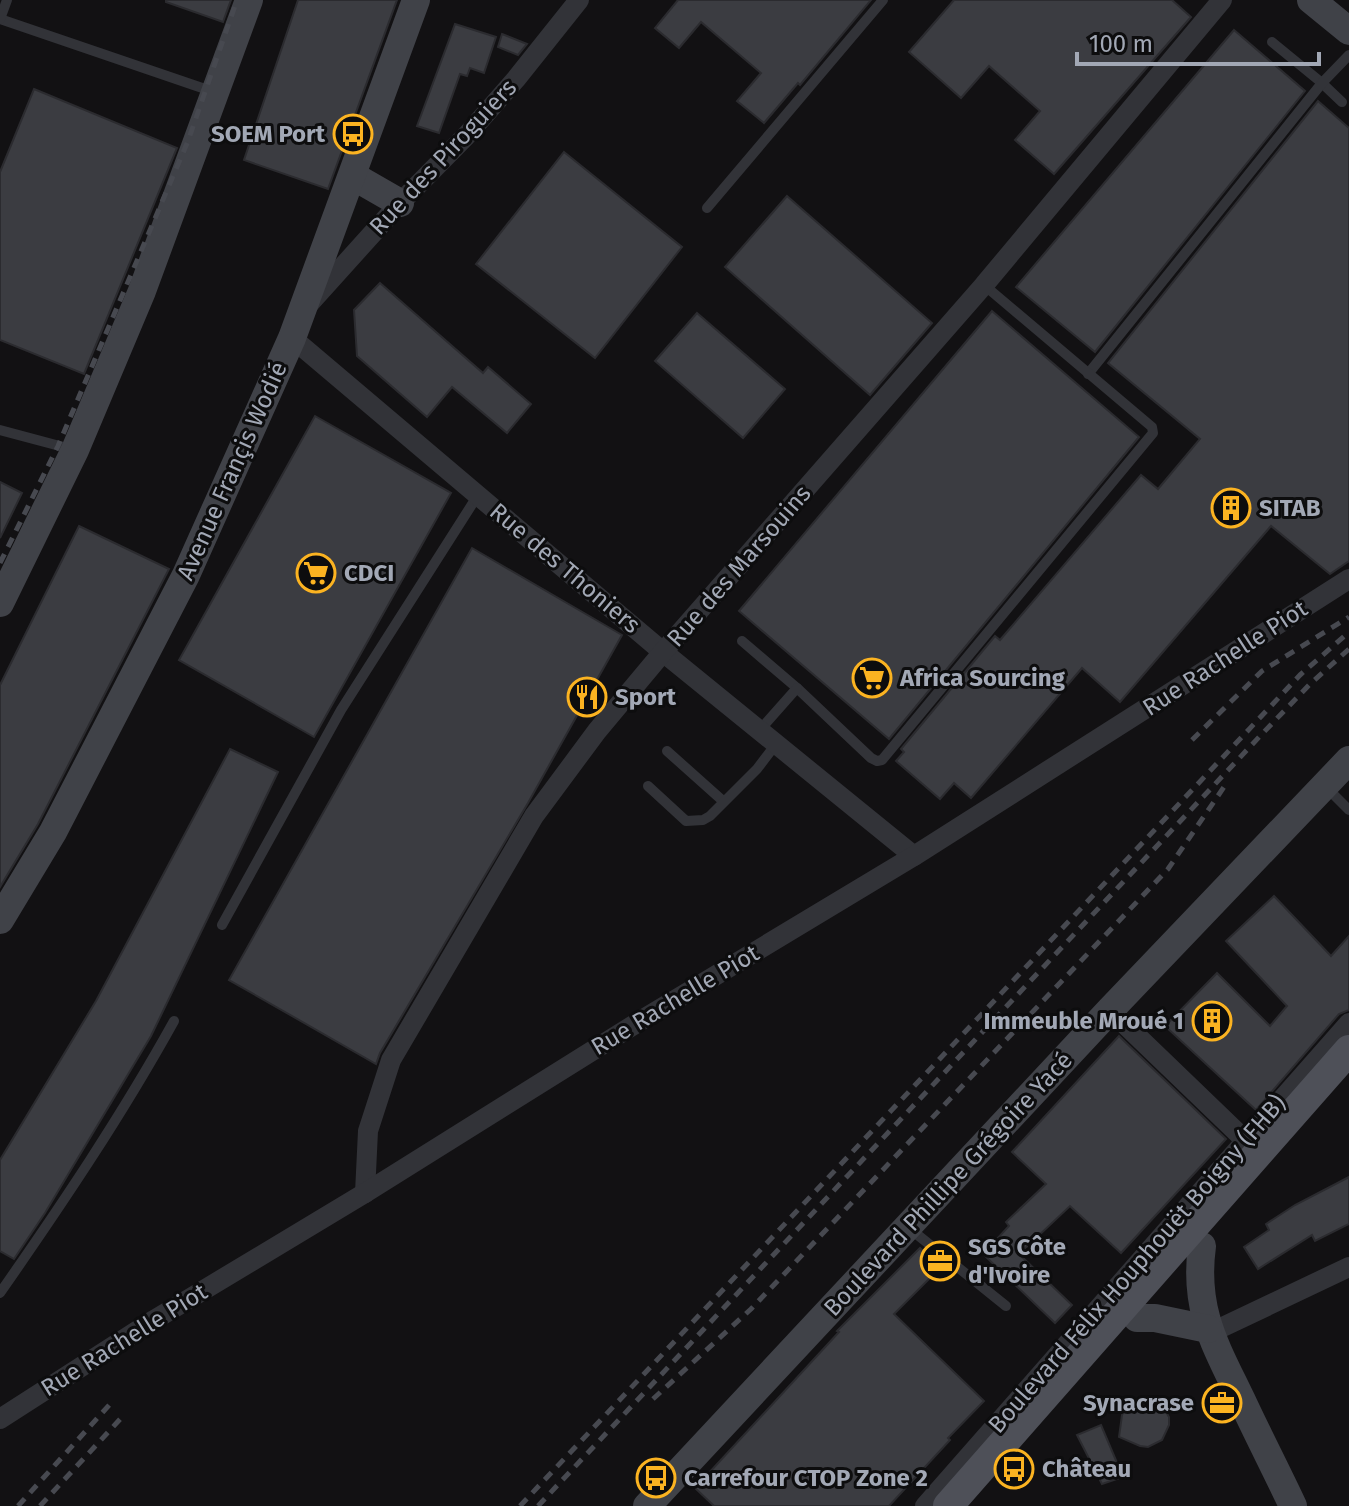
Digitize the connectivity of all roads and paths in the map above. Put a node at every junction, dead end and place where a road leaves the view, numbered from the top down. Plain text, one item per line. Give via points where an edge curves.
1 (7, 0) edge
2 (249, 0) edge
3 (416, 0) edge
4 (579, 0) edge
5 (883, 0) edge
6 (1222, 0) edge
7 (1311, 0) edge
8 (0, 19) edge
9 (1349, 31) edge
10 (1272, 42) dead end
11 (1349, 55) edge
12 (1322, 83) junction
13 (216, 93) junction
14 (1342, 102) dead end
15 (353, 176) junction
16 (400, 203) junction
17 (707, 208) dead end
18 (984, 285) junction
19 (302, 311) junction
20 (292, 338) junction
21 (1088, 374) junction
22 (0, 430) edge
23 (75, 450) junction
24 (478, 495) junction
25 (1349, 579) edge
26 (0, 603) edge
27 (742, 641) dead end
28 (663, 652) junction
29 (797, 688) junction
30 (768, 738) junction
31 (667, 751) dead end
32 (1349, 760) edge
33 (648, 786) dead end
34 (1325, 786) junction
35 (723, 801) junction
36 (1349, 810) edge
37 (914, 856) junction
38 (0, 920) edge
39 (222, 925) dead end
40 (1110, 1010) junction
41 (174, 1021) dead end
42 (1349, 1023) edge
43 (1349, 1050) edge
44 (1349, 1076) edge
45 (1245, 1140) junction
46 (365, 1193) junction
47 (908, 1227) junction
48 (1202, 1246) junction
49 (1349, 1267) edge
50 (0, 1293) edge
51 (1006, 1306) dead end
52 (1137, 1318) junction
53 (1209, 1331) junction
54 (0, 1419) edge
55 (655, 1503) edge
56 (925, 1506) edge
57 (948, 1506) edge
58 (967, 1506) edge
59 (1293, 1506) edge

1 - 8 lane
2 - 13 street
3 - 15 street, Avenue Françis Wodié
4 - 16 street, Rue des Piroguiers via 466,136
5 - 17 lane
6 - 18 street, Rue des Marsouins
7 - 9 street
8 - 13 lane
10 - 12 lane
11 - 12 lane
12 - 14 lane
12 - 21 lane
13 - 23 street
15 - 16 street
15 - 19 street, Avenue Françis Wodié
16 - 19 street, Rue des Piroguiers
18 - 21 lane
18 - 28 street, Rue des Marsouins
19 - 20 street, Avenue Françis Wodié
20 - 24 street, Rue des Thoniers
20 - 38 street, Avenue Françis Wodié via 186,575 53,832
21 - 29 lane via 1153,433 882,760 871,758
22 - 23 lane
23 - 26 street
24 - 28 street, Rue des Thoniers
24 - 39 lane via 341,710
25 - 37 street, Rue Rachelle Piot
27 - 29 lane
28 - 30 street, Rue des Thoniers
28 - 46 street, Rue des Marsouins via 534,816 391,1060 368,1131
29 - 30 lane
30 - 35 lane via 757,769
30 - 37 street, Rue des Thoniers
31 - 35 lane
32 - 34 street, Boulevard Phillipe Grégoire Yacé
33 - 35 lane via 686,821 703,820
34 - 36 lane
34 - 40 street, Boulevard Phillipe Grégoire Yacé
37 - 46 street, Rue Rachelle Piot
40 - 45 street
40 - 47 street, Boulevard Phillipe Grégoire Yacé
41 - 50 lane via 131,1096
42 - 45 street, Boulevard Félix Houphouët Boigny (FHB)
43 - 57 main road, Boulevard Félix Houphouët Boigny (FHB)
44 - 48 main road, Boulevard Félix Houphouët Boigny (FHB)
45 - 56 street, Boulevard Félix Houphouët Boigny (FHB)
46 - 54 street, Rue Rachelle Piot
47 - 51 lane
47 - 55 street, Boulevard Phillipe Grégoire Yacé
48 - 52 main road, Boulevard Félix Houphouët Boigny (FHB)
48 - 53 street via 1200,1291
49 - 53 street
52 - 53 street
52 - 58 main road, Boulevard Félix Houphouët Boigny (FHB)
53 - 59 street

